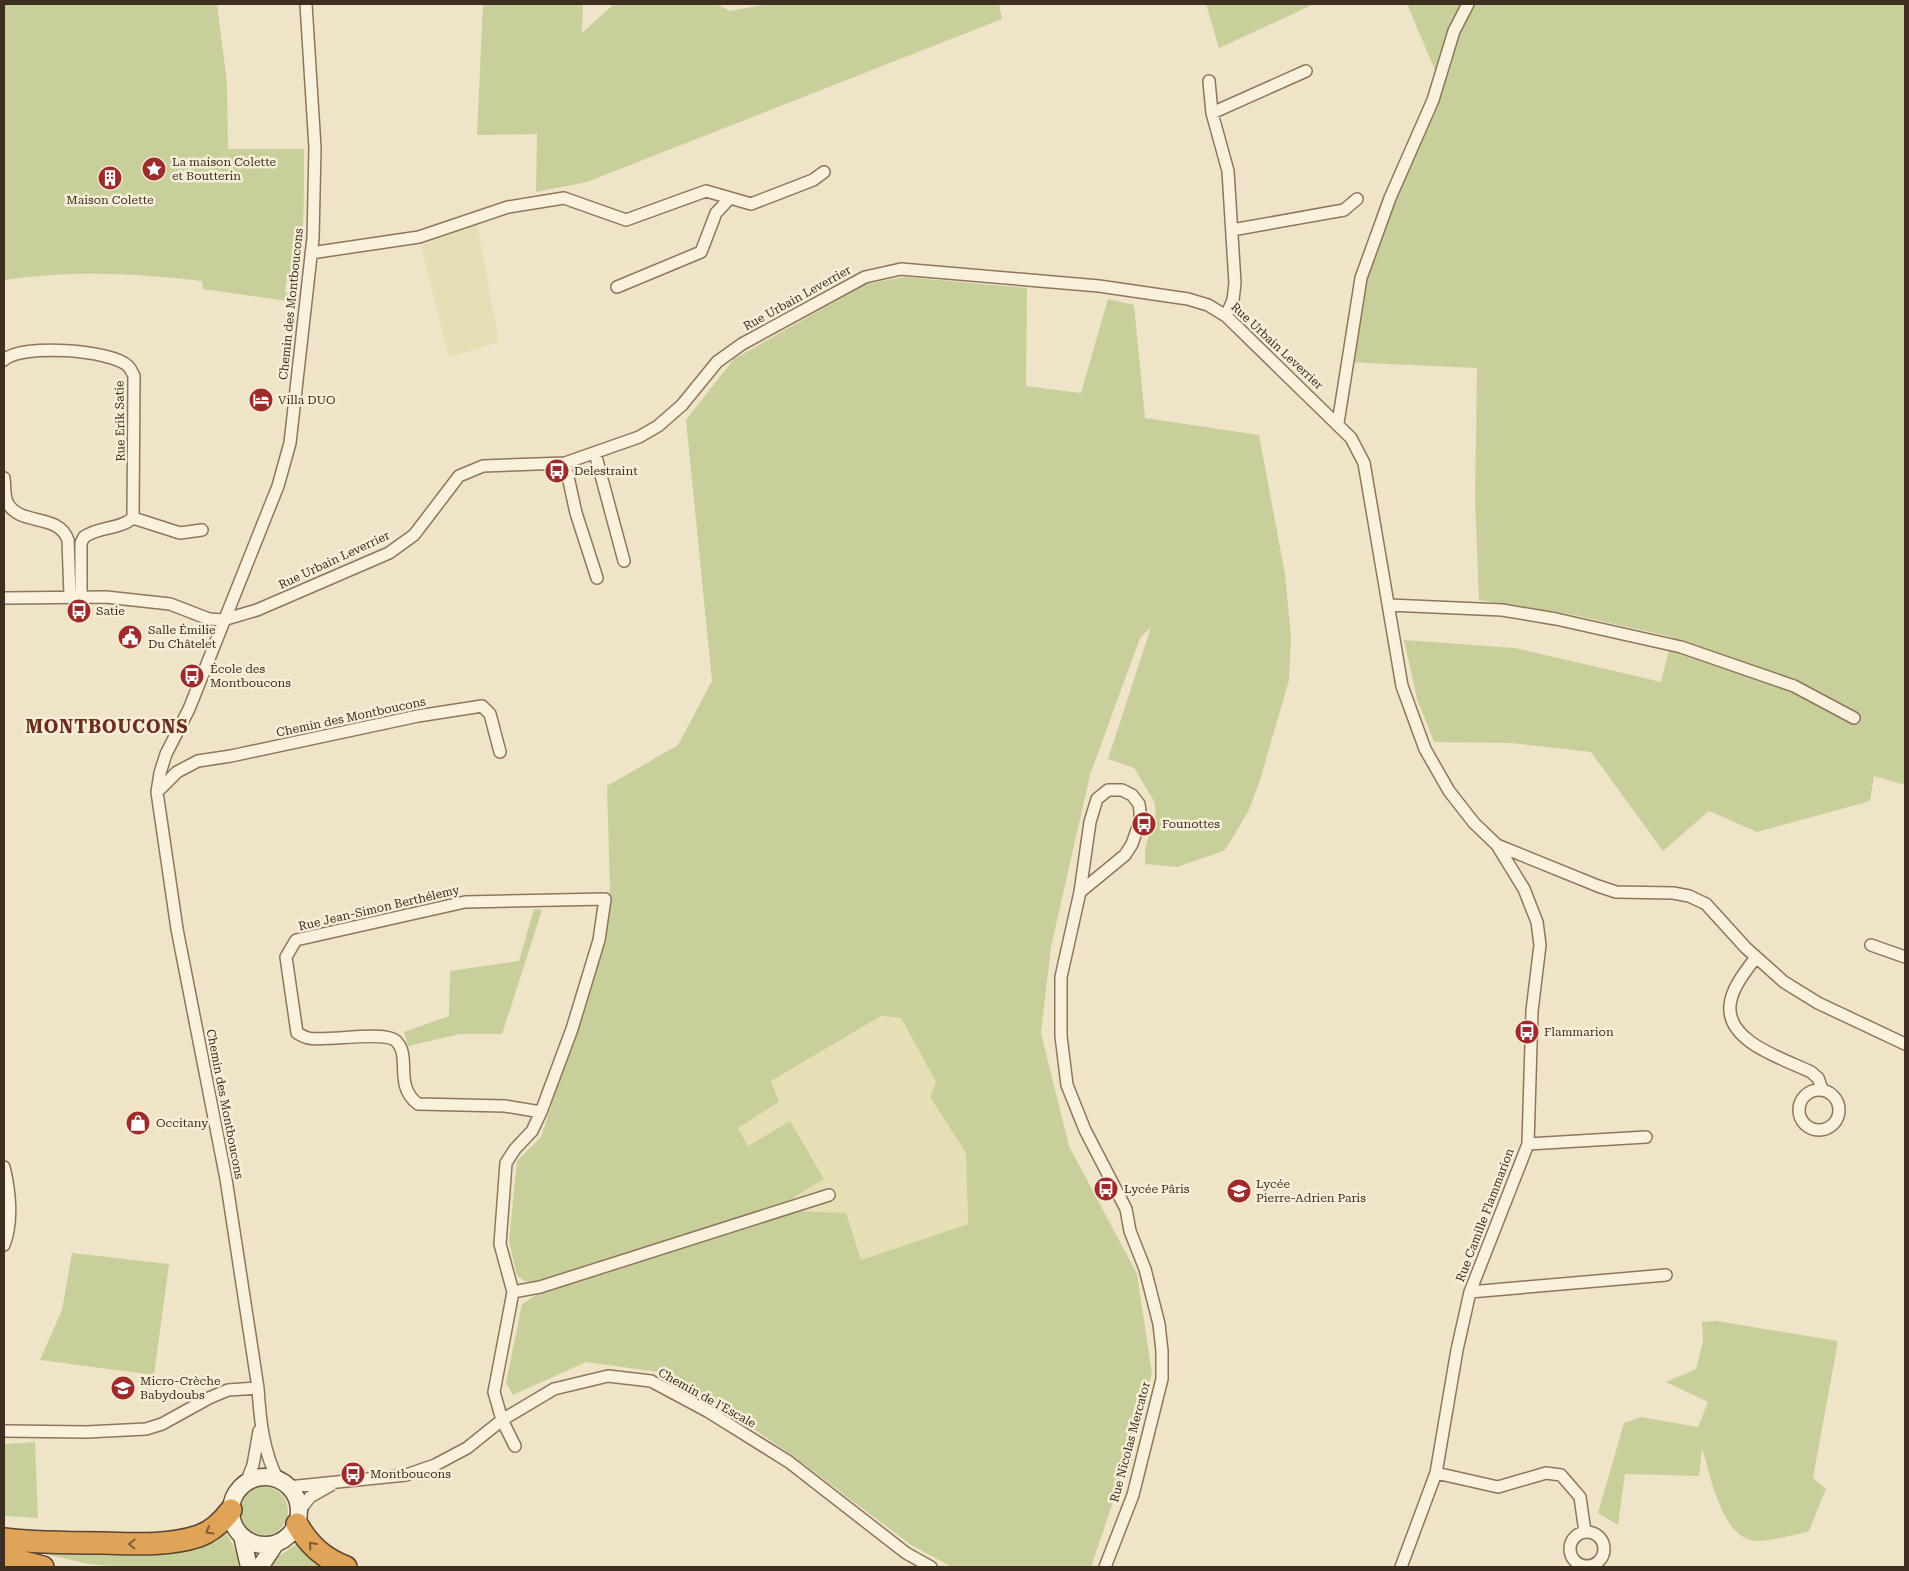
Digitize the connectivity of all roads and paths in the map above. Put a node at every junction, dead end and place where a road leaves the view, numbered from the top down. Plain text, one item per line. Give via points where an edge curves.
1 (306, 4) edge
2 (1468, 4) edge
3 (1306, 71) dead end
4 (1209, 81) dead end
5 (1212, 113) junction
6 (824, 172) dead end
7 (730, 198) junction
8 (1358, 199) dead end
9 (1232, 230) junction
10 (311, 253) junction
11 (617, 287) dead end
12 (1226, 316) junction
13 (4, 360) edge
14 (1338, 423) junction
15 (595, 453) junction
16 (565, 463) junction
17 (4, 478) edge
18 (133, 518) junction
19 (202, 530) dead end
20 (624, 561) dead end
21 (597, 578) dead end
22 (76, 596) junction
23 (4, 598) edge
24 (1389, 605) junction
25 (223, 620) junction
26 (1854, 718) dead end
27 (500, 752) dead end
28 (157, 792) junction
29 (1497, 845) junction
30 (1080, 892) junction
31 (1872, 945) dead end
32 (1905, 955) edge
33 (1756, 957) junction
34 (1905, 1044) edge
35 (1822, 1089) dead end
36 (541, 1112) junction
37 (1646, 1137) dead end
38 (1528, 1144) junction
39 (4, 1167) edge
40 (829, 1195) dead end
41 (4, 1245) edge
42 (1666, 1275) dead end
43 (513, 1292) junction
44 (1470, 1292) junction
45 (258, 1388) junction
46 (502, 1420) junction
47 (260, 1422) junction
48 (4, 1431) edge
49 (515, 1446) dead end
50 (1436, 1473) junction
51 (246, 1483) junction
52 (283, 1483) junction
53 (335, 1483) junction
54 (231, 1510) junction
55 (298, 1517) junction
56 (1585, 1532) dead end
57 (242, 1536) junction
58 (4, 1539) edge
59 (276, 1543) junction
60 (4, 1557) edge
61 (43, 1567) edge
62 (249, 1567) edge
63 (260, 1567) edge
64 (346, 1567) edge
65 (931, 1567) edge
66 (1105, 1567) edge
67 (1401, 1567) edge

1 - 10 street, Chemin des Montboucons via 315,148
2 - 14 street via 1454,31 1433,100 1390,198 1361,278
3 - 5 street
4 - 5 street
5 - 9 street via 1228,171
6 - 7 street via 814,180 751,204
7 - 10 street via 706,191 626,220 564,198 508,207 418,237
7 - 11 street via 716,213 701,252
8 - 9 street via 1344,210
9 - 12 street via 1235,283
10 - 25 street, Chemin des Montboucons via 290,443 278,486
12 - 14 street, Rue Urbain Leverrier
12 - 15 street, Rue Urbain Leverrier via 1208,305 1188,299 1099,286 901,269 865,277 742,344 717,362 682,405 658,426 639,438
13 - 18 street, Rue Erik Satie via 11,353 47,348 117,360 130,368 134,376
14 - 24 street, Rue Urbain Leverrier via 1351,438 1364,463
15 - 16 street, Rue Urbain Leverrier
15 - 20 street
16 - 21 street via 576,513
16 - 25 street, Rue Urbain Leverrier via 483,466 459,476 414,536 389,552 257,610
17 - 22 street via 6,500 12,509 19,514 54,523 66,533
18 - 19 street via 180,533
18 - 22 street via 121,526 97,530 84,537
22 - 23 street
22 - 25 street via 170,604 209,619
24 - 26 street via 1502,610 1681,647 1794,686
24 - 29 street, Rue Urbain Leverrier via 1402,686 1425,749 1449,791 1474,823
25 - 28 street, Chemin des Montboucons via 188,709 166,754
27 - 28 street, Chemin des Montboucons via 490,714 482,706 198,761 177,772
28 - 45 street, Chemin des Montboucons via 177,929 226,1178
29 - 33 street, Rue Urbain Leverrier via 1616,892 1689,896 1706,904
29 - 38 street, Rue Camille Flammarion via 1524,889 1538,922 1540,944 1532,1011
30 - 30 street, Rue Nicolas Mercator via 1100,872 1125,855 1132,844 1140,821 1139,804 1122,790 1108,790 1097,799 1090,822
30 - 66 street, Rue Nicolas Mercator via 1061,977 1061,1036 1067,1085 1085,1130 1126,1209 1159,1324 1162,1351 1162,1378 1133,1495
31 - 32 street
33 - 34 street, Rue Urbain Leverrier via 1784,982 1818,1003
33 - 35 street via 1740,980 1730,1004 1738,1031 1750,1043 1811,1072 1818,1078
36 - 36 street, Rue Jean-Simon Berthélemy via 504,1106 418,1104 404,1086 404,1064 398,1042 393,1039 308,1038 297,1033 286,957 291,946 296,940 465,902 605,899 599,940 572,1029
36 - 43 street, Rue Jean-Simon Berthélemy via 532,1131 506,1164 500,1244
37 - 38 street
38 - 44 street, Rue Camille Flammarion
39 - 41 street via 10,1210
40 - 43 street via 540,1287
42 - 44 street
43 - 46 street, Rue Jean-Simon Berthélemy via 494,1392
44 - 50 street, Rue Camille Flammarion
45 - 47 street, Chemin des Montboucons
45 - 48 street via 228,1390 146,1429
46 - 49 street, Rue Jean-Simon Berthélemy
46 - 53 street, Chemin de l'Escale via 467,1448 435,1465 406,1475
46 - 65 street, Chemin de l'Escale via 554,1388 586,1379 608,1376 651,1381 788,1462 906,1552
47 - 51 street, Chemin des Montboucons
47 - 52 street, Chemin des Montboucons via 266,1450
50 - 56 street via 1498,1487 1546,1472 1561,1475 1580,1498
50 - 67 street, Rue Camille Flammarion
51 - 52 street via 261,1478
51 - 54 street via 237,1492
52 - 53 street, Chemin de l'Escale
52 - 55 street via 296,1498
53 - 55 street, Chemin de l'Escale via 310,1497
54 - 57 street via 233,1522
54 -> 58 highway via 222,1523 208,1532 181,1540 143,1544
55 - 59 street via 288,1536
64 -> 55 highway via 311,1546
57 - 59 street via 258,1544
57 - 62 street
59 - 63 street
60 - 61 highway

